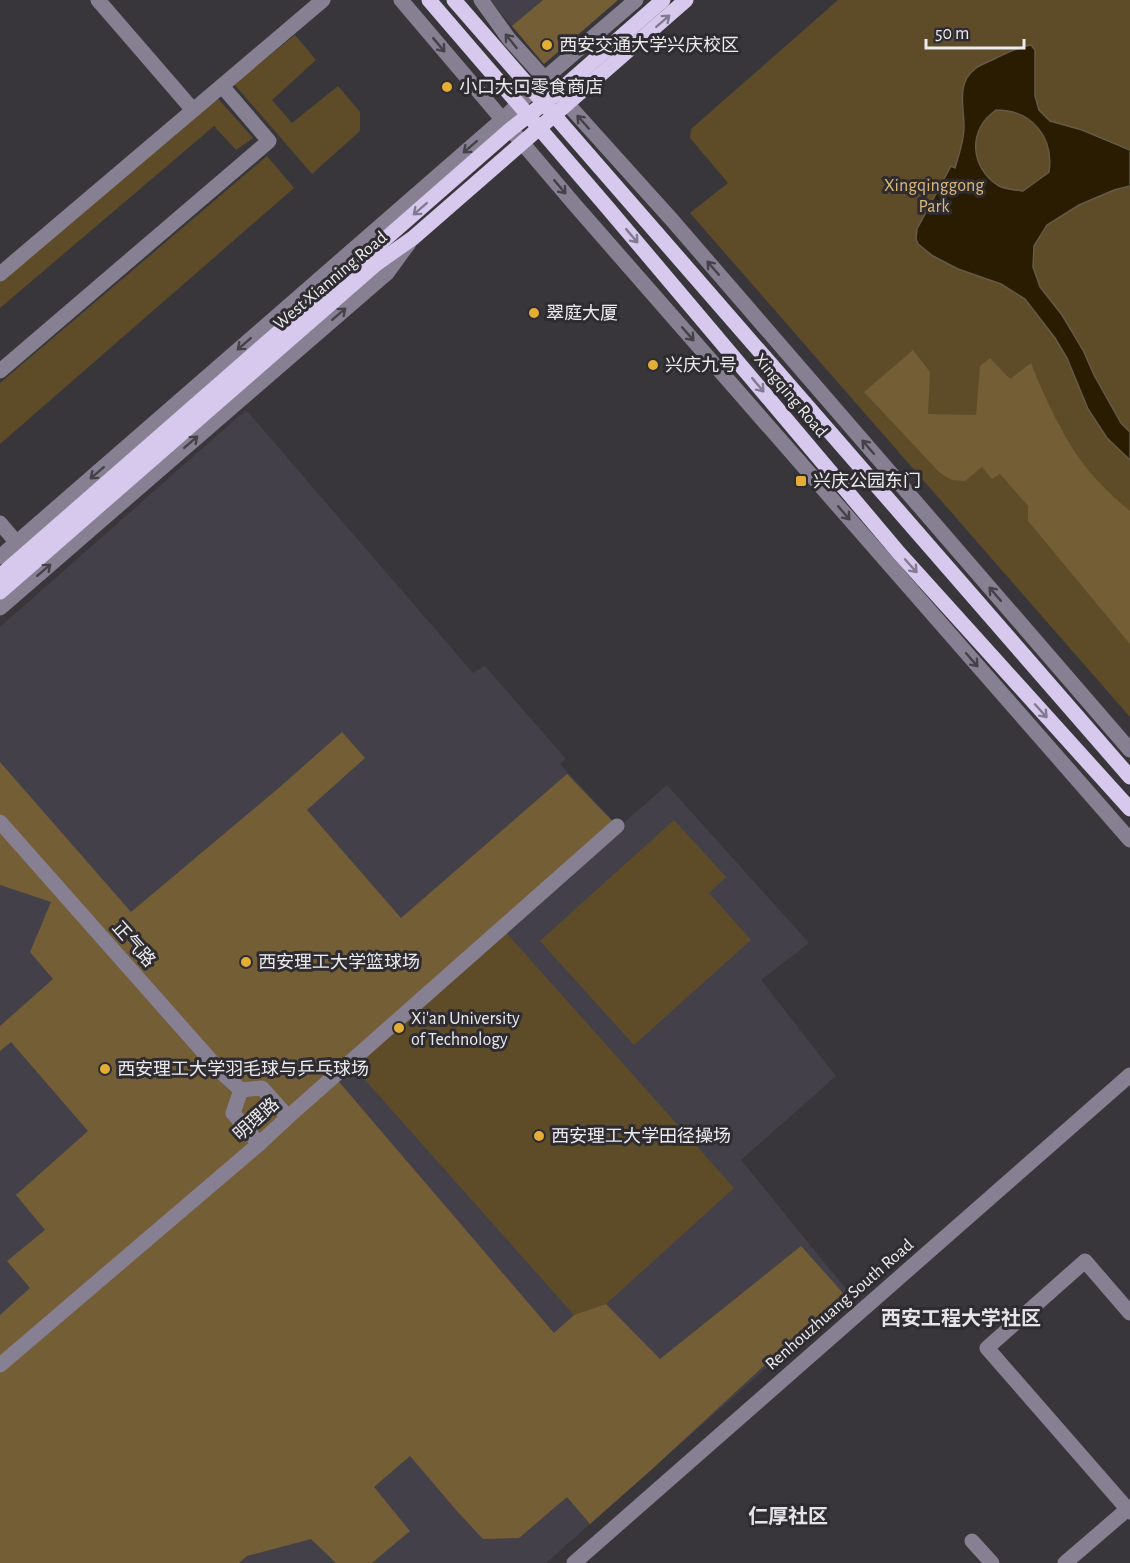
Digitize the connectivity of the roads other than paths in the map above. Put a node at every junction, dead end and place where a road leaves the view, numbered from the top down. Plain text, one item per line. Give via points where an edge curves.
1 (98, 0) edge
2 (323, 0) edge
3 (401, 0) edge
4 (429, 0) edge
5 (454, 0) edge
6 (481, 0) edge
7 (636, 0) edge
8 (663, 0) edge
9 (686, 0) edge
10 (539, 85) junction
11 (222, 86) junction
12 (562, 98) junction
13 (550, 109) junction
14 (193, 110) junction
15 (523, 110) junction
16 (507, 124) junction
17 (539, 128) junction
18 (522, 142) junction
19 (413, 238) junction
20 (2, 269) edge
21 (0, 371) edge
22 (0, 523) edge
23 (17, 543) junction
24 (0, 557) edge
25 (0, 576) edge
26 (0, 592) edge
27 (0, 608) edge
28 (1130, 750) edge
29 (1130, 777) edge
30 (1130, 809) edge
31 (0, 822) edge
32 (616, 826) dead end
33 (1130, 840) edge
34 (1130, 1076) edge
35 (241, 1090) junction
36 (288, 1116) junction
37 (259, 1144) junction
38 (1130, 1313) edge
39 (0, 1365) edge
40 (1129, 1510) edge
41 (972, 1540) dead end
42 (574, 1563) edge
43 (992, 1563) edge
44 (1065, 1563) edge

1 - 14 street
2 - 11 street
3 -> 16 street
4 - 15 main road, Xingqing Road
5 - 10 main road, Xingqing Road
10 -> 6 street
7 - 10 street
8 - 12 main road, West Xianning Road
12 -> 9 main road, West Xianning Road
10 - 12 street
10 - 13 main road, Xingqing Road
10 - 15 street
11 - 14 street
11 - 21 street via 269,141
12 - 13 main road, West Xianning Road
28 -> 12 street
13 - 15 main road, West Xianning Road
13 - 17 main road, West Xianning Road
13 - 29 main road, Xingqing Road
14 - 20 street
15 - 16 main road, West Xianning Road
15 - 17 main road, Xingqing Road
16 - 18 street
16 -> 23 street
16 -> 25 main road, West Xianning Road
17 - 18 main road, West Xianning Road
17 -> 30 main road, Xingqing Road via 899,552
18 - 19 main road, West Xianning Road
18 -> 33 street
19 - 26 main road, West Xianning Road via 376,264
27 -> 19 street via 387,273
22 - 23 street
23 - 24 street
31 - 35 street, 正气路
32 - 36 street, 明理路
34 - 42 street, Renhouzhuang South Road
35 - 36 street via 262,1088
35 - 37 street via 233,1113
36 - 37 street, 明理路
37 - 39 street, 明理路
38 - 40 street via 1085,1262 987,1348
40 - 44 street
41 - 43 street

